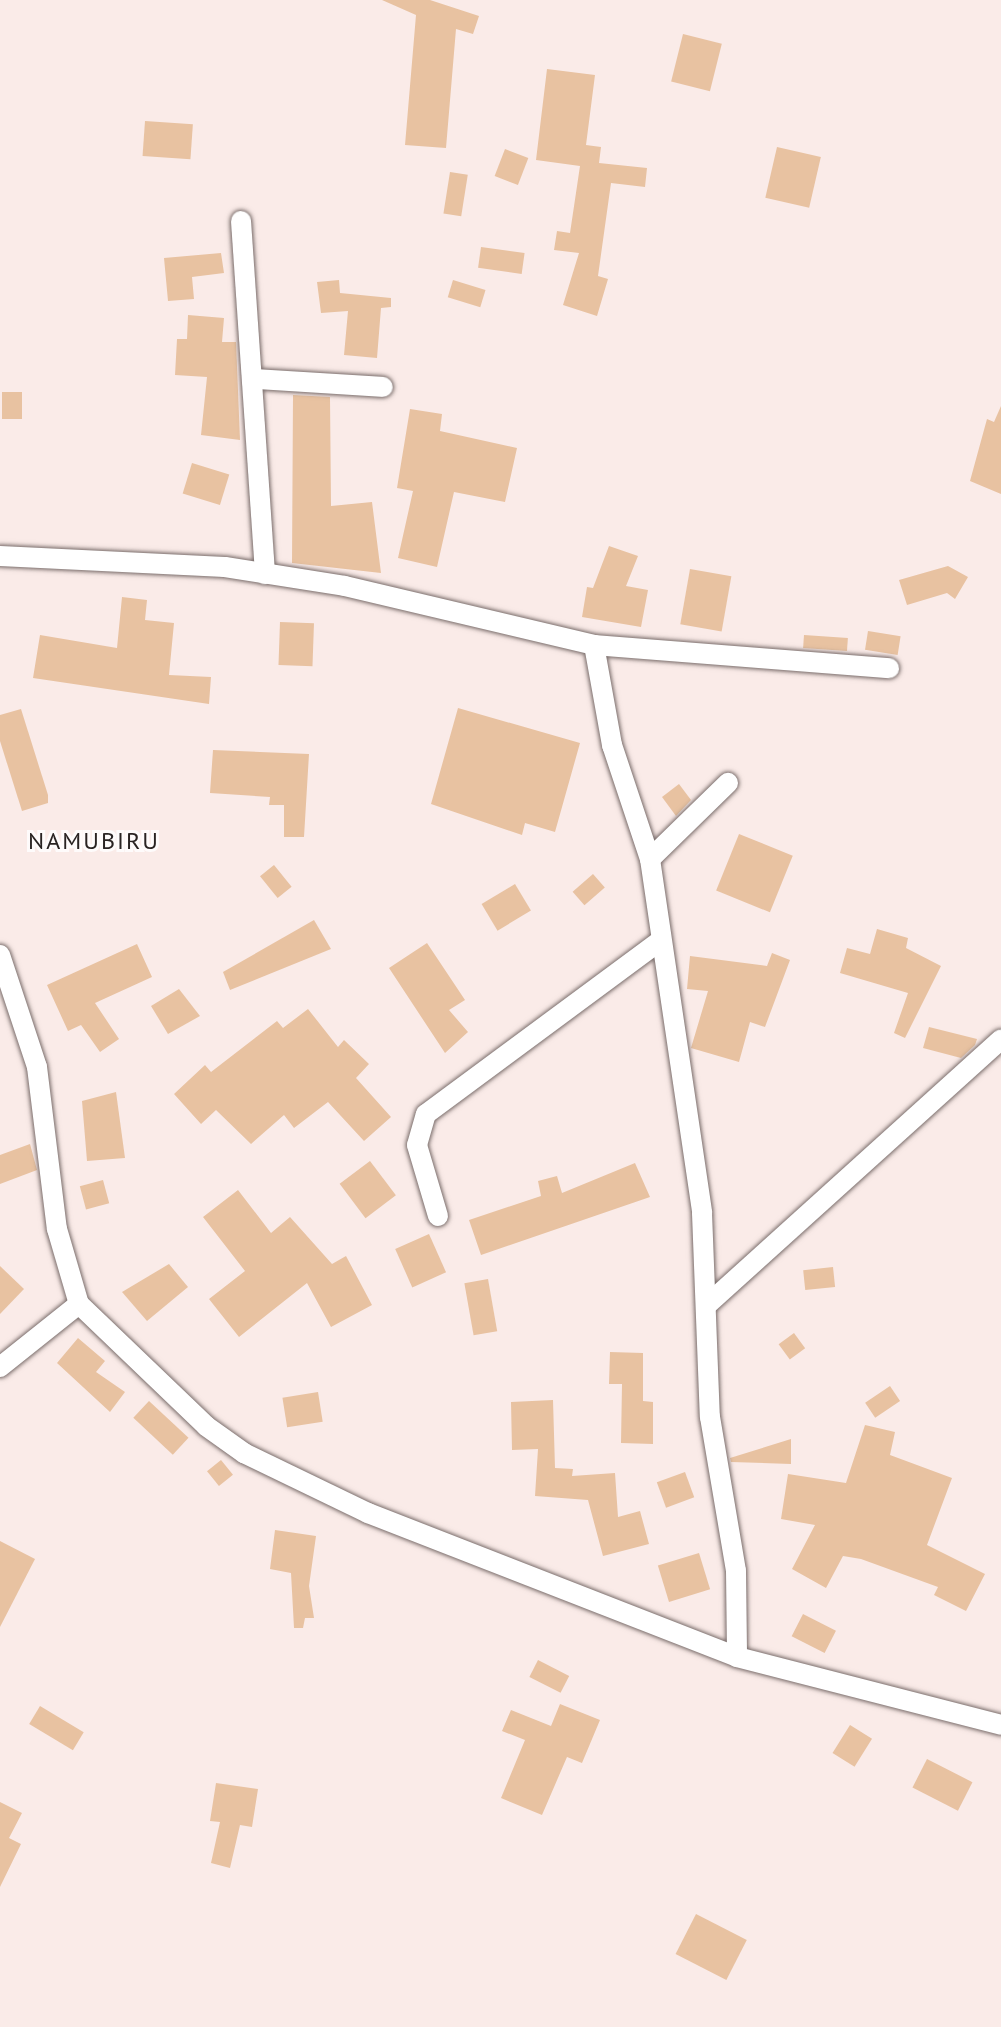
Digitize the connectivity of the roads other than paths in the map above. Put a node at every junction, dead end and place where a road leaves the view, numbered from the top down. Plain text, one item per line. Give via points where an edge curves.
1 (241, 221) dead end
2 (256, 379) junction
3 (383, 387) dead end
4 (0, 556) edge
5 (265, 574) junction
6 (594, 645) junction
7 (889, 668) dead end
8 (728, 783) dead end
9 (650, 859) junction
10 (660, 941) junction
11 (0, 955) edge
12 (1001, 1039) edge
13 (438, 1216) dead end
14 (79, 1304) junction
15 (707, 1305) junction
16 (0, 1367) edge
17 (737, 1657) junction
18 (1001, 1725) edge

1 - 2 street
2 - 3 street
2 - 5 street
4 - 5 street
5 - 6 street via 485,616
6 - 7 street
6 - 9 street via 612,745
8 - 9 street
9 - 10 street
10 - 13 street via 426,1114 417,1145
10 - 15 street via 702,1213
11 - 14 street via 37,1067 57,1229
12 - 15 street
14 - 16 street
14 - 17 street via 244,1453 368,1513
15 - 17 street via 710,1417 736,1571
17 - 18 street

